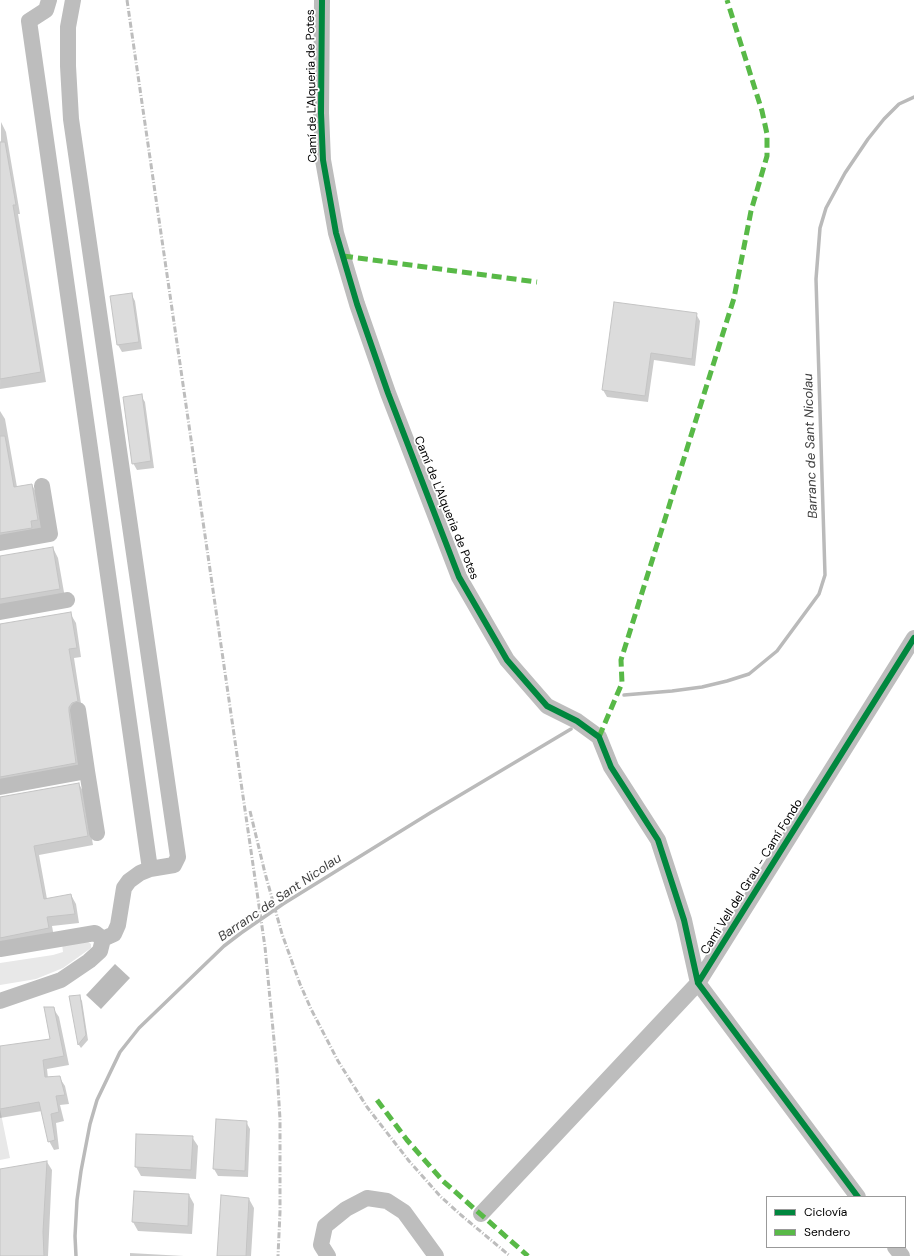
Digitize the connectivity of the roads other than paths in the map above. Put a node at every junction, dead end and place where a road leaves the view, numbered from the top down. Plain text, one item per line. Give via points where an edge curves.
1 (49, 0) edge
2 (73, 0) edge
3 (322, 0) edge
4 (42, 486) dead end
5 (0, 543) edge
6 (67, 600) dead end
7 (0, 612) edge
8 (914, 638) edge
9 (78, 710) dead end
10 (87, 771) junction
11 (0, 787) edge
12 (97, 833) dead end
13 (150, 869) junction
14 (103, 939) junction
15 (0, 949) edge
16 (698, 983) junction
17 (0, 990) edge
18 (27, 991) junction
19 (0, 1001) edge
20 (857, 1196) edge
21 (481, 1214) dead end
22 (896, 1248) edge
23 (324, 1251) edge
24 (436, 1256) edge
25 (902, 1256) edge

1 - 13 street via 46,10 29,21
2 - 13 street via 68,27 71,119 178,857 174,865
3 - 16 street, Camí de L'Alqueria de Potes via 322,160 336,234 357,304 391,400 459,577 507,660 546,706 577,721 599,737 611,767 658,840 684,920
4 - 5 street via 50,534
6 - 7 street
8 - 16 street, Camí Vell del Grau - Camí Fondo
9 - 10 street
10 - 11 street
10 - 12 street
13 - 14 street via 129,881 124,888 118,925 114,934
14 - 15 street via 95,933
14 - 18 street via 100,951 74,972 61,980
16 - 20 street
16 - 21 street, Camí Vell del Grau - Camí Fondo
17 - 18 street
18 - 19 street
22 - 25 street
23 - 24 street via 326,1226 346,1209 367,1198 387,1201 404,1212

